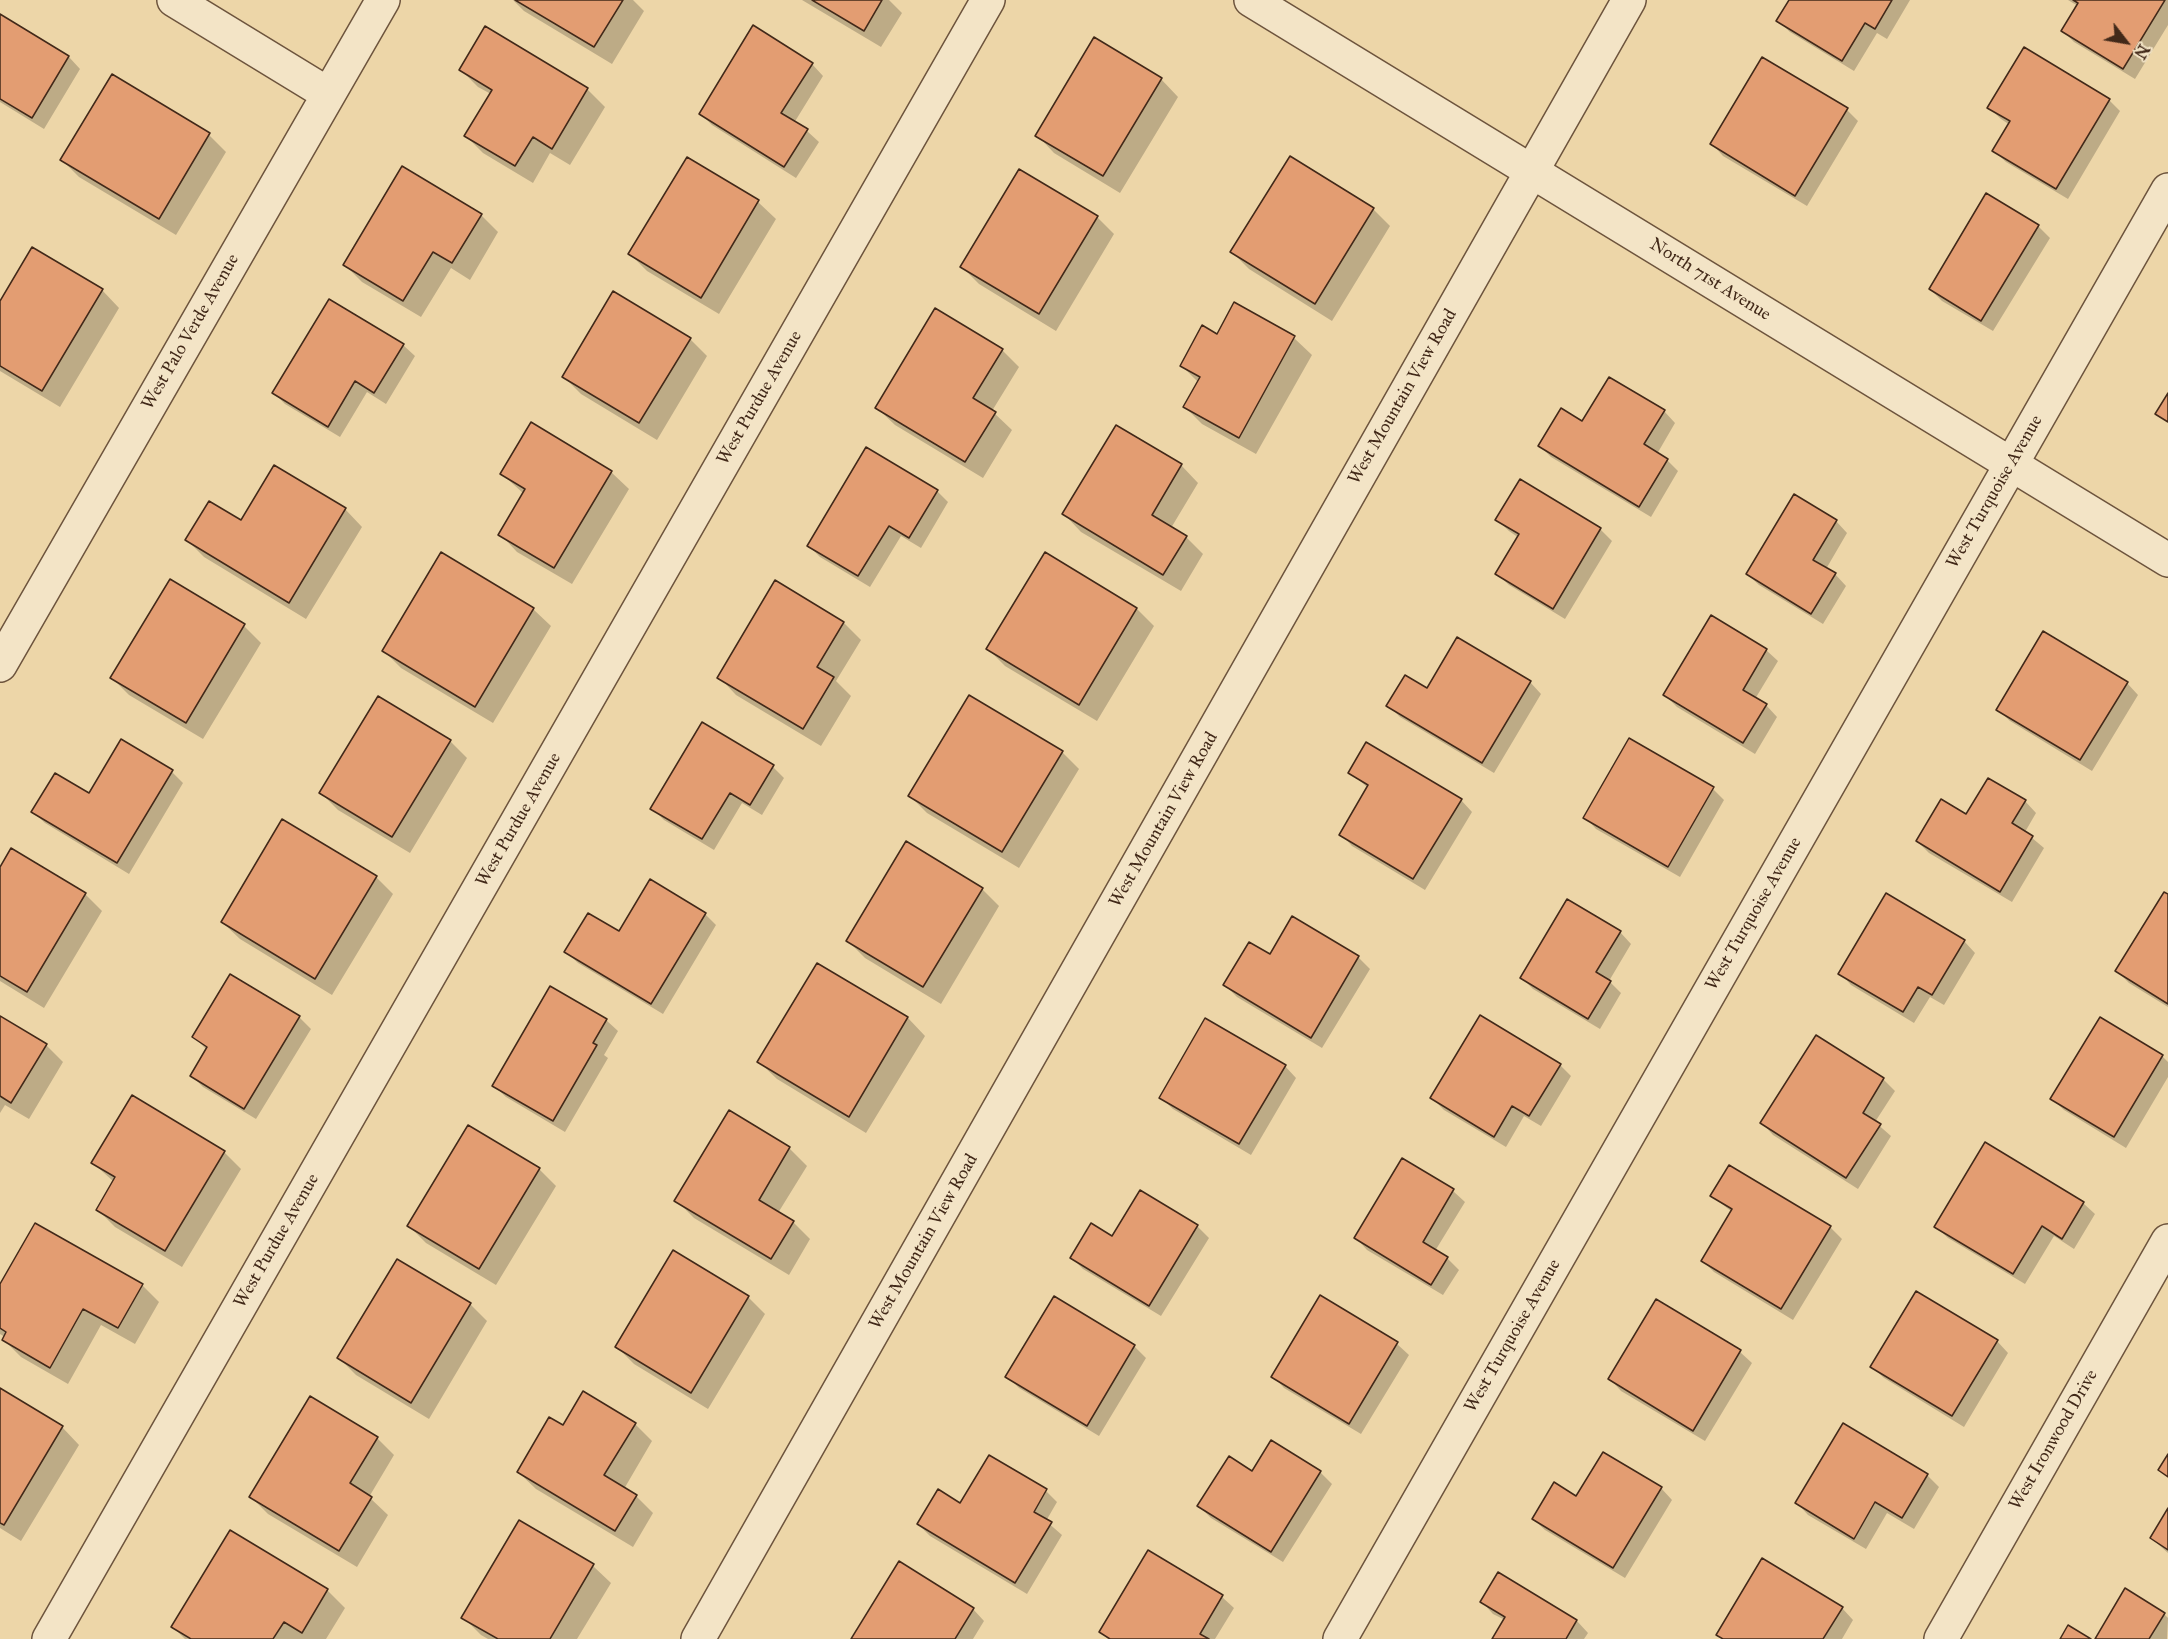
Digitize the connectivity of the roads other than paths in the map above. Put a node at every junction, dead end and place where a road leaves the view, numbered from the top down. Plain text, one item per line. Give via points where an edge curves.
1 (174, 0) edge
2 (383, 0) edge
3 (988, 0) edge
4 (1251, 0) edge
5 (1629, 0) edge
6 (328, 94) junction
7 (1531, 170) junction
8 (2168, 190) edge
9 (2010, 465) junction
10 (2168, 560) edge
11 (0, 665) edge
12 (2168, 1241) edge
13 (49, 1639) edge
14 (698, 1639) edge
15 (1340, 1639) edge
16 (1941, 1639) edge

1 - 6 street
2 - 6 street, West Palo Verde Avenue
3 - 13 street, West Purdue Avenue
4 - 7 street, North 71st Avenue
5 - 7 street, West Mountain View Road
6 - 11 street, West Palo Verde Avenue
7 - 9 street, North 71st Avenue
7 - 14 street, West Mountain View Road
8 - 9 street, West Turquoise Avenue
9 - 10 street, North 71st Avenue
9 - 15 street, West Turquoise Avenue
12 - 16 street, West Ironwood Drive

